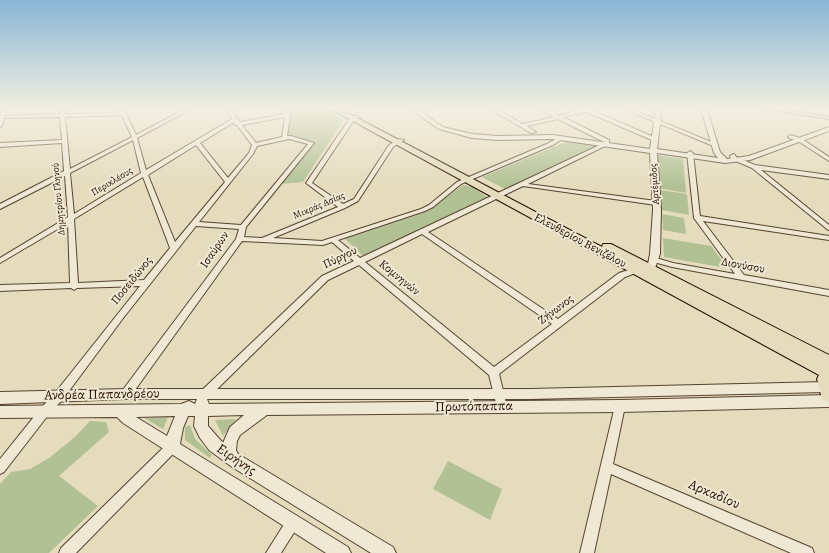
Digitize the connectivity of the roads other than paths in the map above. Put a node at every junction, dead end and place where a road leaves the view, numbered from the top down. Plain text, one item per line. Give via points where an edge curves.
1 (64, 135) edge
2 (133, 135) edge
3 (140, 135) edge
4 (210, 135) edge
5 (246, 135) edge
6 (285, 135) edge
7 (343, 135) edge
8 (386, 135) edge
9 (467, 135) edge
10 (563, 135) edge
11 (592, 135) edge
12 (644, 135) edge
13 (655, 135) edge
14 (690, 135) edge
15 (711, 135) edge
16 (797, 135) edge
17 (814, 135) edge
18 (791, 137) junction
19 (134, 138) junction
20 (284, 138) junction
21 (561, 138) junction
22 (654, 139) junction
23 (800, 140) junction
24 (64, 141) junction
25 (398, 141) junction
26 (196, 142) junction
27 (607, 143) junction
28 (713, 144) junction
29 (0, 145) edge
30 (254, 145) junction
31 (653, 150) junction
32 (690, 155) junction
33 (733, 156) junction
34 (722, 159) junction
35 (829, 159) edge
36 (740, 161) junction
37 (754, 167) junction
38 (66, 173) junction
39 (144, 174) junction
40 (829, 177) edge
41 (470, 179) junction
42 (228, 182) junction
43 (522, 184) junction
44 (499, 194) junction
45 (656, 203) junction
46 (0, 207) edge
47 (343, 207) junction
48 (72, 218) junction
49 (697, 218) junction
50 (194, 224) junction
51 (243, 227) junction
52 (829, 228) edge
53 (422, 231) junction
54 (829, 238) edge
55 (240, 239) junction
56 (332, 239) junction
57 (263, 240) junction
58 (174, 248) junction
59 (0, 261) edge
60 (359, 261) junction
61 (645, 265) junction
62 (742, 278) junction
63 (147, 283) junction
64 (74, 287) junction
65 (0, 288) edge
66 (829, 293) edge
67 (558, 323) junction
68 (494, 373) junction
69 (828, 381) edge
70 (126, 394) junction
71 (59, 396) junction
72 (0, 398) edge
73 (501, 400) junction
74 (196, 405) junction
75 (620, 406) junction
76 (266, 409) junction
77 (120, 410) junction
78 (45, 411) junction
79 (0, 412) edge
80 (172, 447) junction
81 (233, 459) junction
82 (608, 467) junction
83 (0, 468) edge
84 (293, 523) junction
85 (66, 553) edge
86 (273, 553) edge
87 (342, 553) edge
88 (387, 553) edge
89 (587, 553) edge
90 (807, 553) edge

1 - 24 street, Δημητρίου Γληνού
2 - 19 street
3 - 19 street
4 - 26 street, Περικλέους
5 - 30 street
6 - 20 street
7 - 47 street via 309,183
8 - 25 main road, Ελευθερίου Βενιζέλου
9 - 21 street via 486,138
10 - 27 street
11 - 27 street
12 - 22 street
13 - 22 street, Αρτέμιδος
14 - 28 street
15 - 28 street
16 - 18 street
17 - 23 street
18 - 23 street
18 - 33 street
19 - 38 street
19 - 39 street
20 - 30 street
20 - 51 street, Ισαύρων via 311,143
21 - 27 street
21 - 41 street
22 - 31 street, Αρτέμιδος
23 - 35 street
23 - 36 street
24 - 29 street
24 - 38 street, Δημητρίου Γληνού
25 - 41 main road, Ελευθερίου Βενιζέλου
25 - 47 street, Μικράς Ασίας via 391,146 356,200
26 - 39 street, Περικλέους
26 - 42 street
27 - 31 street
27 - 43 street, Πύργου
28 - 34 street
30 - 42 street, Ποσειδώνος via 251,153
31 - 32 street
31 - 45 street, Αρτέμιδος
32 - 34 street
32 - 49 street
33 - 34 street
33 - 36 street
34 - 36 street
36 - 37 street
37 - 40 street
37 - 52 street
38 - 46 street
38 - 48 street, Δημητρίου Γληνού
39 - 48 street, Περικλέους
39 - 58 street
41 - 44 main road, Ελευθερίου Βενιζέλου
41 - 56 street via 459,183 423,210
42 - 50 street, Ποσειδώνος
43 - 44 street, Πύργου
43 - 45 street
44 - 53 street, Πύργου
44 - 61 main road, Ελευθερίου Βενιζέλου
45 - 61 street, Αρτέμιδος via 655,254
47 - 57 street, Μικράς Ασίας
48 - 59 street, Περικλέους
48 - 64 street, Δημητρίου Γληνού
49 - 54 street
49 - 62 street
50 - 51 street
50 - 58 street, Ποσειδώνος
51 - 55 street, Ισαύρων
53 - 60 street, Πύργου
53 - 67 street
55 - 57 street
55 - 70 street, Ισαύρων
56 - 57 street via 323,243
56 - 60 street, Κομνηνών
58 - 63 street, Ποσειδώνος
60 - 68 street, Κομνηνών
60 - 74 street, Πύργου via 321,281
61 - 62 street, Διονύσου via 672,265
61 - 67 street, Ζήνωνος via 622,275
61 - 69 main road, Ελευθερίου Βενιζέλου
62 - 66 street, Διονύσου
63 - 64 street
63 - 71 street, Ποσειδώνος
64 - 65 street
67 - 68 street, Ζήνωνος
68 - 73 street
69 - 73 street, Πρωτόπαππα
69 - 75 street, Πρωτόπαππα
70 - 71 street, Ανδρέα Παπανδρέου
70 - 74 street, Ανδρέα Παπανδρέου
71 - 72 street, Ανδρέα Παπανδρέου
71 - 78 street, Ποσειδώνος
73 - 74 street, Πρωτόπαππα
73 - 75 street, Πρωτόπαππα
73 - 76 street, Πρωτόπαππα
74 - 76 street, Πρωτόπαππα
74 - 77 street, Πρωτόπαππα
74 - 80 street via 176,428
74 - 81 street, Ειρήνης via 205,434 214,445
75 - 82 street
76 - 81 street via 235,431 229,450
77 - 78 street, Ανδρέα Παπανδρέου
77 - 80 street, Ειρήνης via 128,420
78 - 79 street, Ανδρέα Παπανδρέου
78 - 83 street, Ποσειδώνος
80 - 84 street, Ειρήνης
80 - 85 street
81 - 88 street, Ειρήνης
82 - 89 street
82 - 90 street, Αρκαδίου
84 - 86 street
84 - 87 street, Ειρήνης

